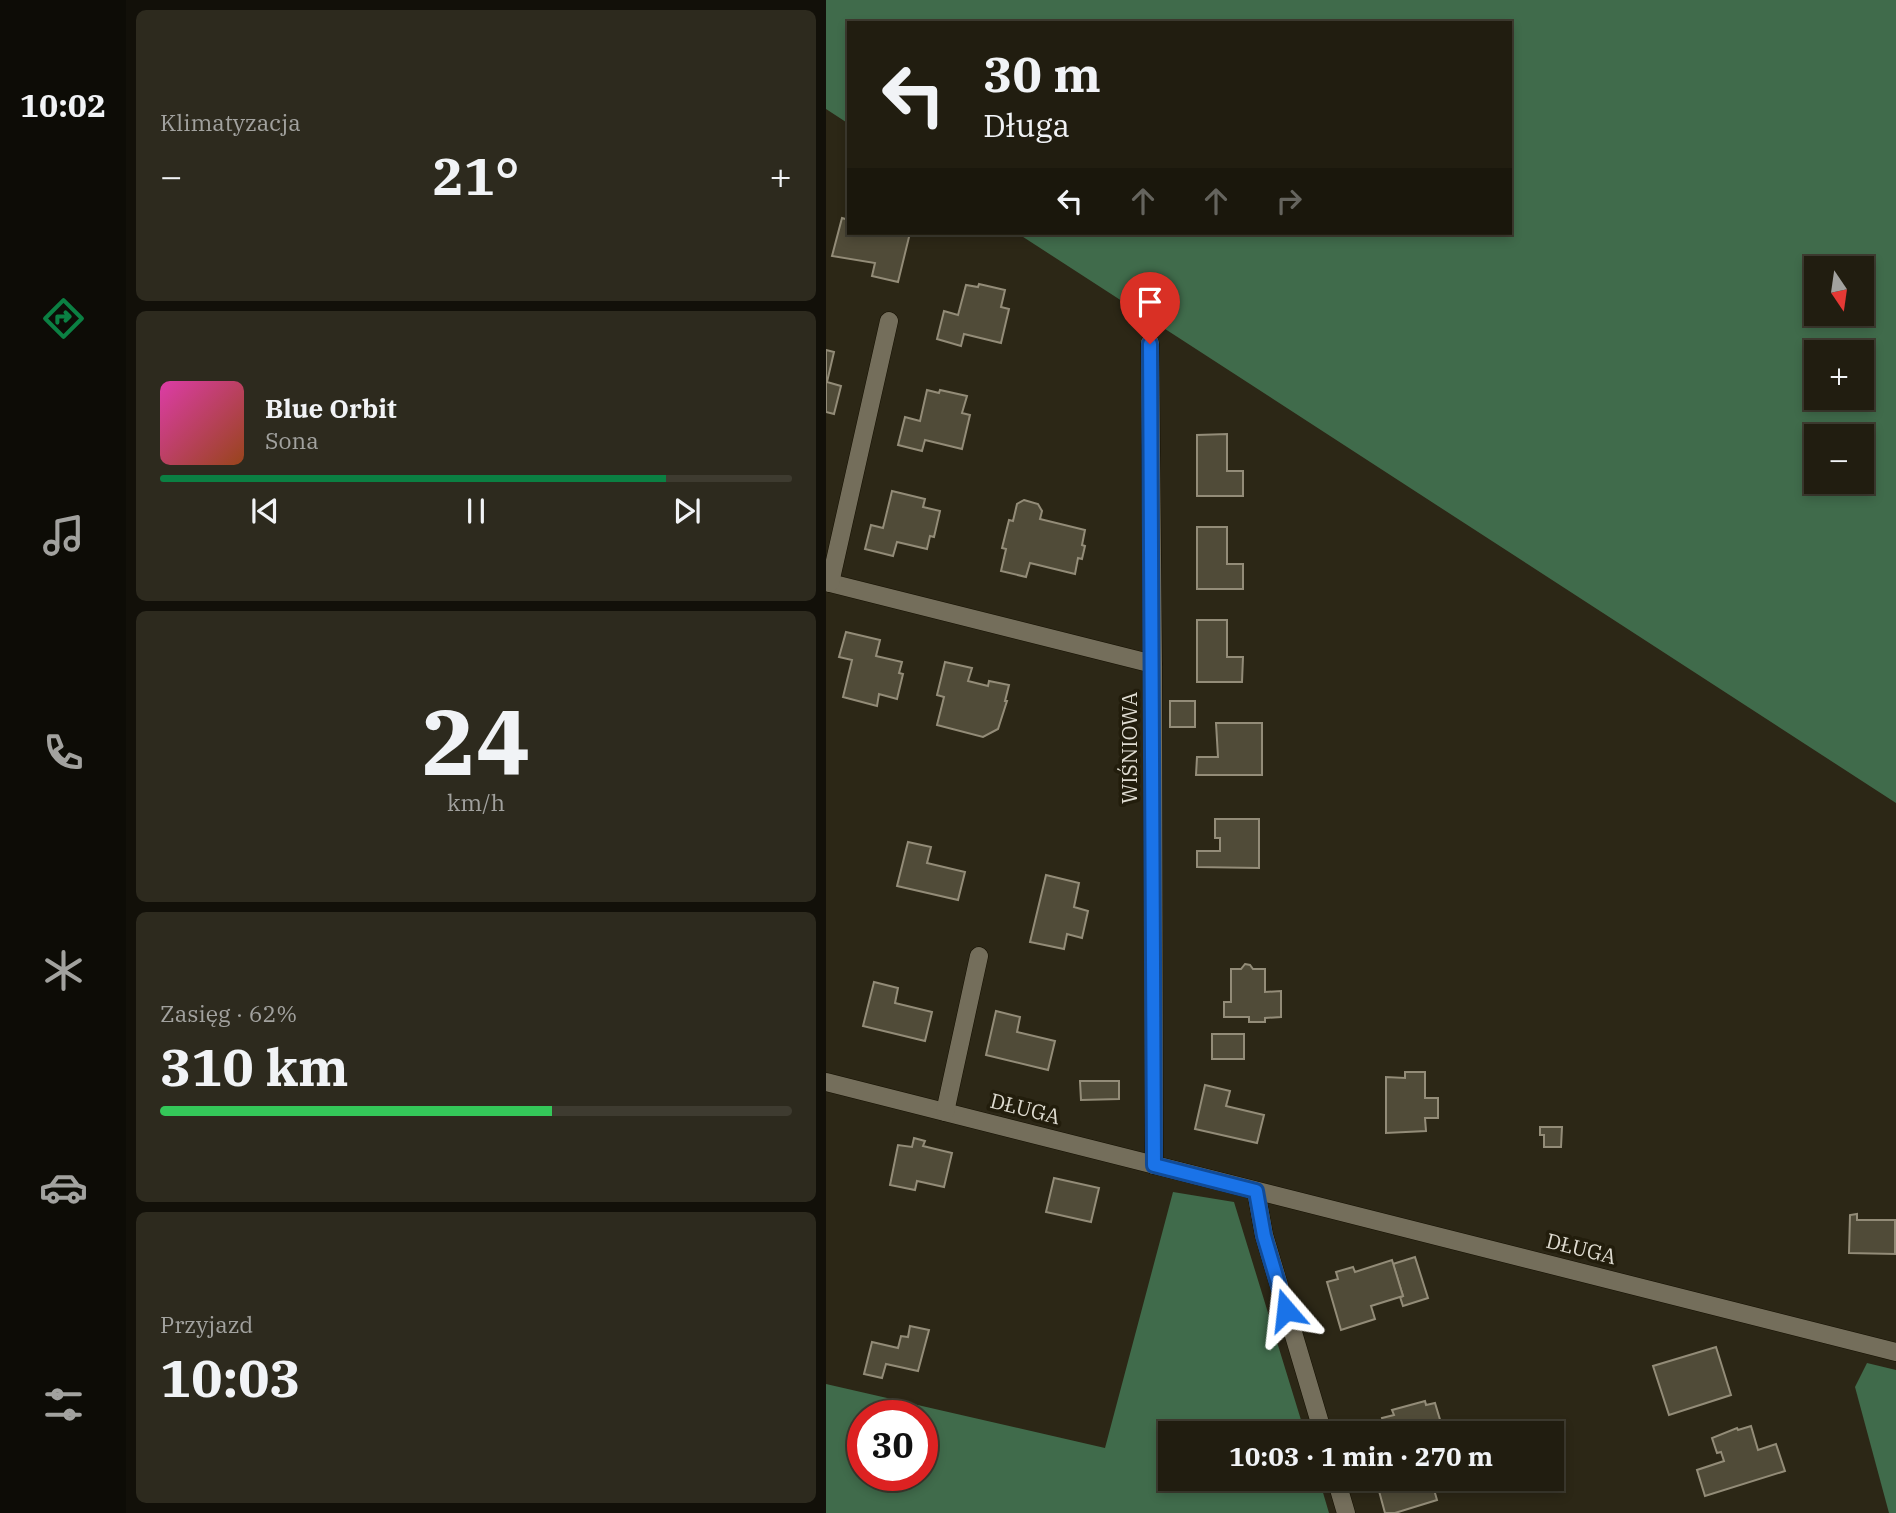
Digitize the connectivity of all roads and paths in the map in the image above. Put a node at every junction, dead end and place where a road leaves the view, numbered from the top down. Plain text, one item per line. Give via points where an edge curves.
1 (889, 321) dead end
2 (1150, 344) dead end
3 (828, 582) edge
4 (1153, 664) junction
5 (979, 956) dead end
6 (826, 1082) edge
7 (945, 1112) junction
8 (1154, 1165) junction
9 (1256, 1191) junction
10 (1896, 1352) edge
11 (1319, 1421) edge
12 (1340, 1491) edge
13 (1346, 1513) edge

1 - 3 street, WIŚNIOWA
2 - 4 street
3 - 4 street, WIŚNIOWA
4 - 8 street, WIŚNIOWA
5 - 7 street
6 - 7 street, DŁUGA
7 - 8 street, DŁUGA
8 - 9 street, DŁUGA
9 - 10 street, DŁUGA
9 - 11 street via 1264,1236
12 - 13 street

